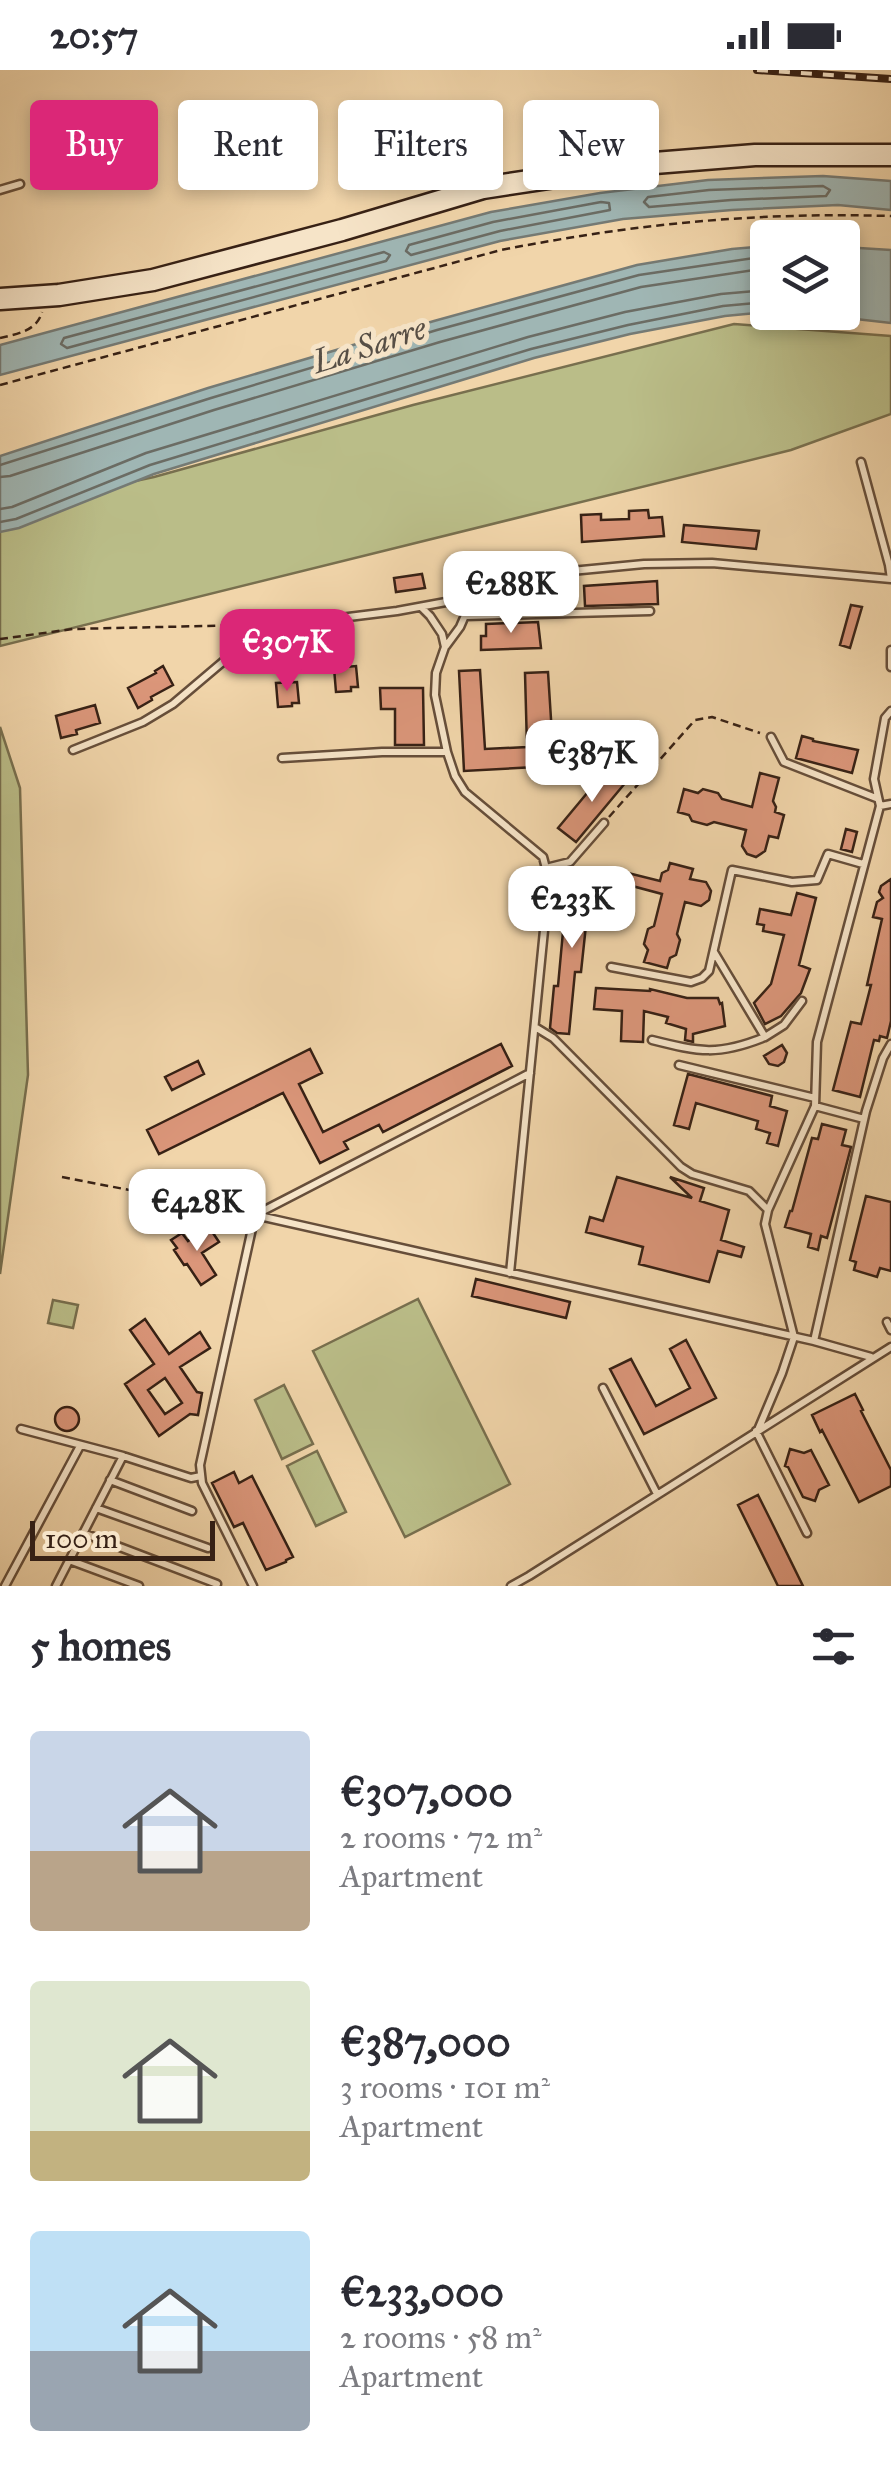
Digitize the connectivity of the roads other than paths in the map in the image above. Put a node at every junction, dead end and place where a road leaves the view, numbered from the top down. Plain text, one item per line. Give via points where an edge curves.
1 (891, 155) edge
2 (20, 184) dead end
3 (0, 190) edge
4 (0, 299) edge
5 (861, 462) dead end
6 (891, 579) edge
7 (473, 597) junction
8 (420, 606) junction
9 (650, 611) dead end
10 (464, 616) junction
11 (445, 648) junction
12 (891, 650) edge
13 (891, 667) edge
14 (891, 711) edge
15 (771, 737) road end
16 (73, 750) dead end
17 (446, 752) junction
18 (282, 758) dead end
19 (878, 802) junction
20 (891, 804) edge
21 (604, 823) road end
22 (863, 864) junction
23 (546, 868) junction
24 (714, 951) junction
25 (611, 967) dead end
26 (802, 1000) dead end
27 (535, 1028) junction
28 (765, 1037) junction
29 (652, 1040) dead end
30 (891, 1044) edge
31 (679, 1065) dead end
32 (530, 1073) junction
33 (815, 1102) junction
34 (864, 1120) junction
35 (768, 1210) junction
36 (254, 1215) junction
37 (510, 1272) junction
38 (794, 1337) junction
39 (814, 1341) junction
40 (891, 1347) edge
41 (871, 1357) junction
42 (603, 1388) dead end
43 (21, 1429) dead end
44 (757, 1430) junction
45 (80, 1446) junction
46 (122, 1456) junction
47 (201, 1476) junction
48 (110, 1480) junction
49 (657, 1494) junction
50 (96, 1508) junction
51 (192, 1510) dead end
52 (83, 1533) junction
53 (807, 1533) dead end
54 (208, 1548) dead end
55 (69, 1560) junction
56 (217, 1584) edge
57 (5, 1586) edge
58 (56, 1586) edge
59 (139, 1586) edge
60 (253, 1586) edge
61 (510, 1586) edge

1 - 4 street via 736,156 483,188 153,280
2 - 3 lane
5 - 6 lane
6 - 7 lane via 712,563 644,564 509,577
7 - 8 lane
7 - 10 lane
8 - 11 lane
8 - 16 lane via 276,628 251,638 173,704
9 - 10 lane
10 - 11 lane
11 - 17 lane via 434,695
12 - 13 lane
14 - 19 lane via 874,779
15 - 19 lane via 784,762
17 - 18 lane
17 - 23 lane via 465,792 532,846
19 - 20 lane
19 - 22 lane
21 - 23 lane via 570,862
22 - 24 lane via 828,854 816,880 792,882 732,870
22 - 33 lane via 816,1042
23 - 27 lane
24 - 25 lane via 709,971 691,982
24 - 28 lane
26 - 28 lane via 784,1026
27 - 32 lane
27 - 35 lane via 553,1038 682,1168 749,1191
28 - 29 lane via 709,1052
30 - 34 lane
31 - 33 lane
32 - 36 lane
32 - 37 lane
33 - 34 lane
33 - 35 lane
34 - 39 lane
35 - 38 lane via 765,1224
36 - 37 lane
36 - 47 lane
37 - 38 lane
38 - 39 lane
38 - 44 lane
39 - 41 lane
40 - 41 lane
41 - 44 lane
42 - 49 lane
43 - 45 lane
44 - 49 lane
44 - 53 lane
45 - 46 lane
45 - 57 lane
46 - 47 lane
46 - 48 lane
47 - 60 lane
48 - 50 lane
48 - 51 lane
49 - 61 lane
50 - 52 lane
50 - 54 lane
52 - 55 lane
52 - 56 lane
55 - 58 lane
55 - 59 lane

